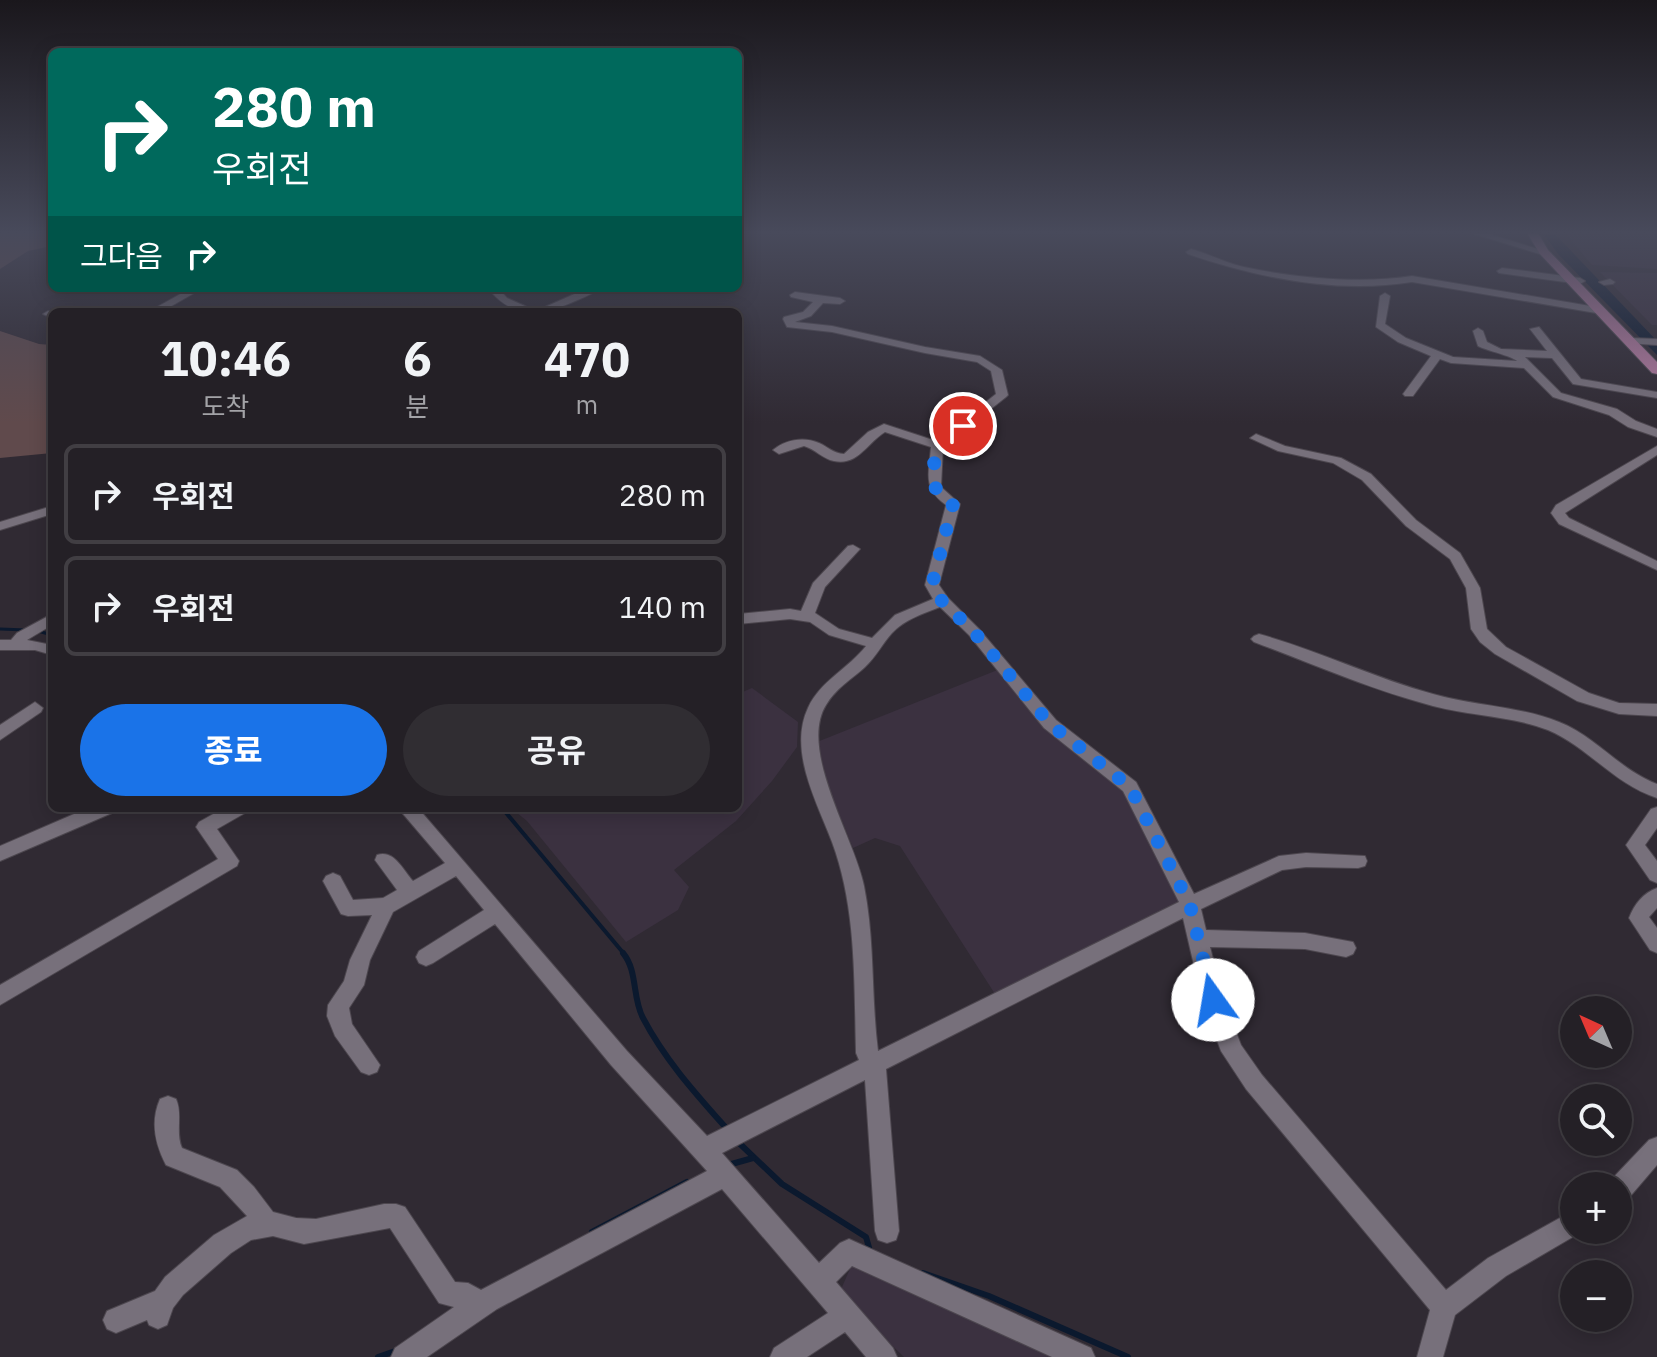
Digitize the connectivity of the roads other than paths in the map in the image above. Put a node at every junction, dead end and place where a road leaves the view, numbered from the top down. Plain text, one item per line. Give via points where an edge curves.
1 (183, 296) edge
2 (500, 296) edge
3 (577, 296) edge
4 (802, 296) edge
5 (1385, 296) dead end
6 (1518, 296) edge
7 (1589, 296) edge
8 (820, 300) junction
9 (840, 301) dead end
10 (161, 308) edge
11 (522, 308) edge
12 (550, 308) edge
13 (1602, 311) junction
14 (1535, 329) dead end
15 (1478, 331) dead end
16 (1634, 341) junction
17 (1657, 342) edge
18 (1515, 353) junction
19 (1441, 355) junction
20 (1555, 355) junction
21 (1525, 365) junction
22 (1657, 370) edge
23 (1409, 394) dead end
24 (1657, 395) edge
25 (1657, 433) edge
26 (1256, 438) dead end
27 (938, 445) junction
28 (779, 450) dead end
29 (1657, 450) edge
30 (48, 511) edge
31 (0, 526) edge
32 (853, 549) dead end
33 (1657, 566) edge
34 (942, 601) junction
35 (806, 617) junction
36 (742, 619) edge
37 (48, 621) edge
38 (1259, 639) dead end
39 (13, 642) edge
40 (876, 644) junction
41 (48, 649) edge
42 (35, 708) dead end
43 (1657, 710) edge
44 (0, 734) edge
45 (1657, 791) edge
46 (97, 812) edge
47 (232, 812) edge
48 (411, 812) edge
49 (1657, 814) edge
50 (0, 854) edge
51 (384, 860) dead end
52 (1358, 861) dead end
53 (458, 865) junction
54 (1657, 875) edge
55 (333, 881) dead end
56 (410, 892) junction
57 (1657, 896) edge
58 (1190, 905) junction
59 (386, 906) junction
60 (497, 912) junction
61 (1199, 938) junction
62 (1657, 944) edge
63 (1346, 948) dead end
64 (426, 957) dead end
65 (0, 996) edge
66 (875, 1064) junction
67 (369, 1065) dead end
68 (168, 1107) dead end
69 (1657, 1148) edge
70 (717, 1161) junction
71 (1632, 1176) edge
72 (267, 1224) junction
73 (1560, 1230) edge
74 (887, 1231) dead end
75 (818, 1282) junction
76 (474, 1300) junction
77 (1444, 1307) junction
78 (847, 1316) junction
79 (116, 1320) dead end
80 (407, 1357) edge
81 (783, 1357) edge
82 (884, 1357) edge
83 (1082, 1357) edge
84 (1430, 1357) edge

1 - 10 street
2 - 11 street
3 - 12 street
4 - 8 street
5 - 19 street via 1380,325
6 - 13 street
7 - 13 main road
8 - 9 street
8 - 27 street via 807,314 787,323 980,359 996,370 1002,395
13 - 16 main road
14 - 20 street
15 - 18 street via 1485,346
16 - 17 street
16 - 22 main road
18 - 20 street
18 - 21 street
19 - 21 street
19 - 23 street
20 - 24 street via 1580,384
21 - 25 street via 1557,395 1613,412
26 - 43 street via 1279,450 1356,468 1375,484 1413,525 1454,554 1476,599 1480,632 1511,657 1586,700 1620,709
27 - 28 street via 884,428 847,458 802,442
27 - 34 street via 935,487 953,504 932,585
29 - 33 street via 1558,513 1564,521
30 - 31 street
32 - 35 street via 818,586
34 - 40 street via 904,616
34 - 58 street via 1050,724 1130,787
35 - 36 street
35 - 40 street
37 - 39 street
38 - 45 street via 1430,699 1558,728
39 - 41 street
40 - 66 street via 824,696 810,733 812,761 854,880 864,945 867,1053
42 - 44 street
46 - 50 street
47 - 65 street via 205,827 230,861
48 - 53 street
49 - 54 street via 1635,845
51 - 56 street
52 - 58 street via 1279,863
53 - 56 street
53 - 60 street
55 - 59 street via 348,908
56 - 59 street
57 - 62 street via 1639,918
58 - 61 street
58 - 66 street
59 - 67 street via 354,985 339,1005 343,1029
60 - 64 street
60 - 70 street via 619,1058
61 - 63 street via 1305,941
61 - 77 street via 1232,1051
66 - 70 street via 745,1130
66 - 74 street
68 - 72 street via 165,1124 174,1157 227,1175
69 - 71 street
70 - 75 street
70 - 76 street
72 - 76 street via 302,1232 396,1216 448,1294
72 - 79 street via 233,1234 181,1278 160,1308
73 - 77 street via 1497,1267
75 - 78 street
75 - 83 street via 849,1252
76 - 80 street
77 - 84 street
78 - 81 street
78 - 82 street

